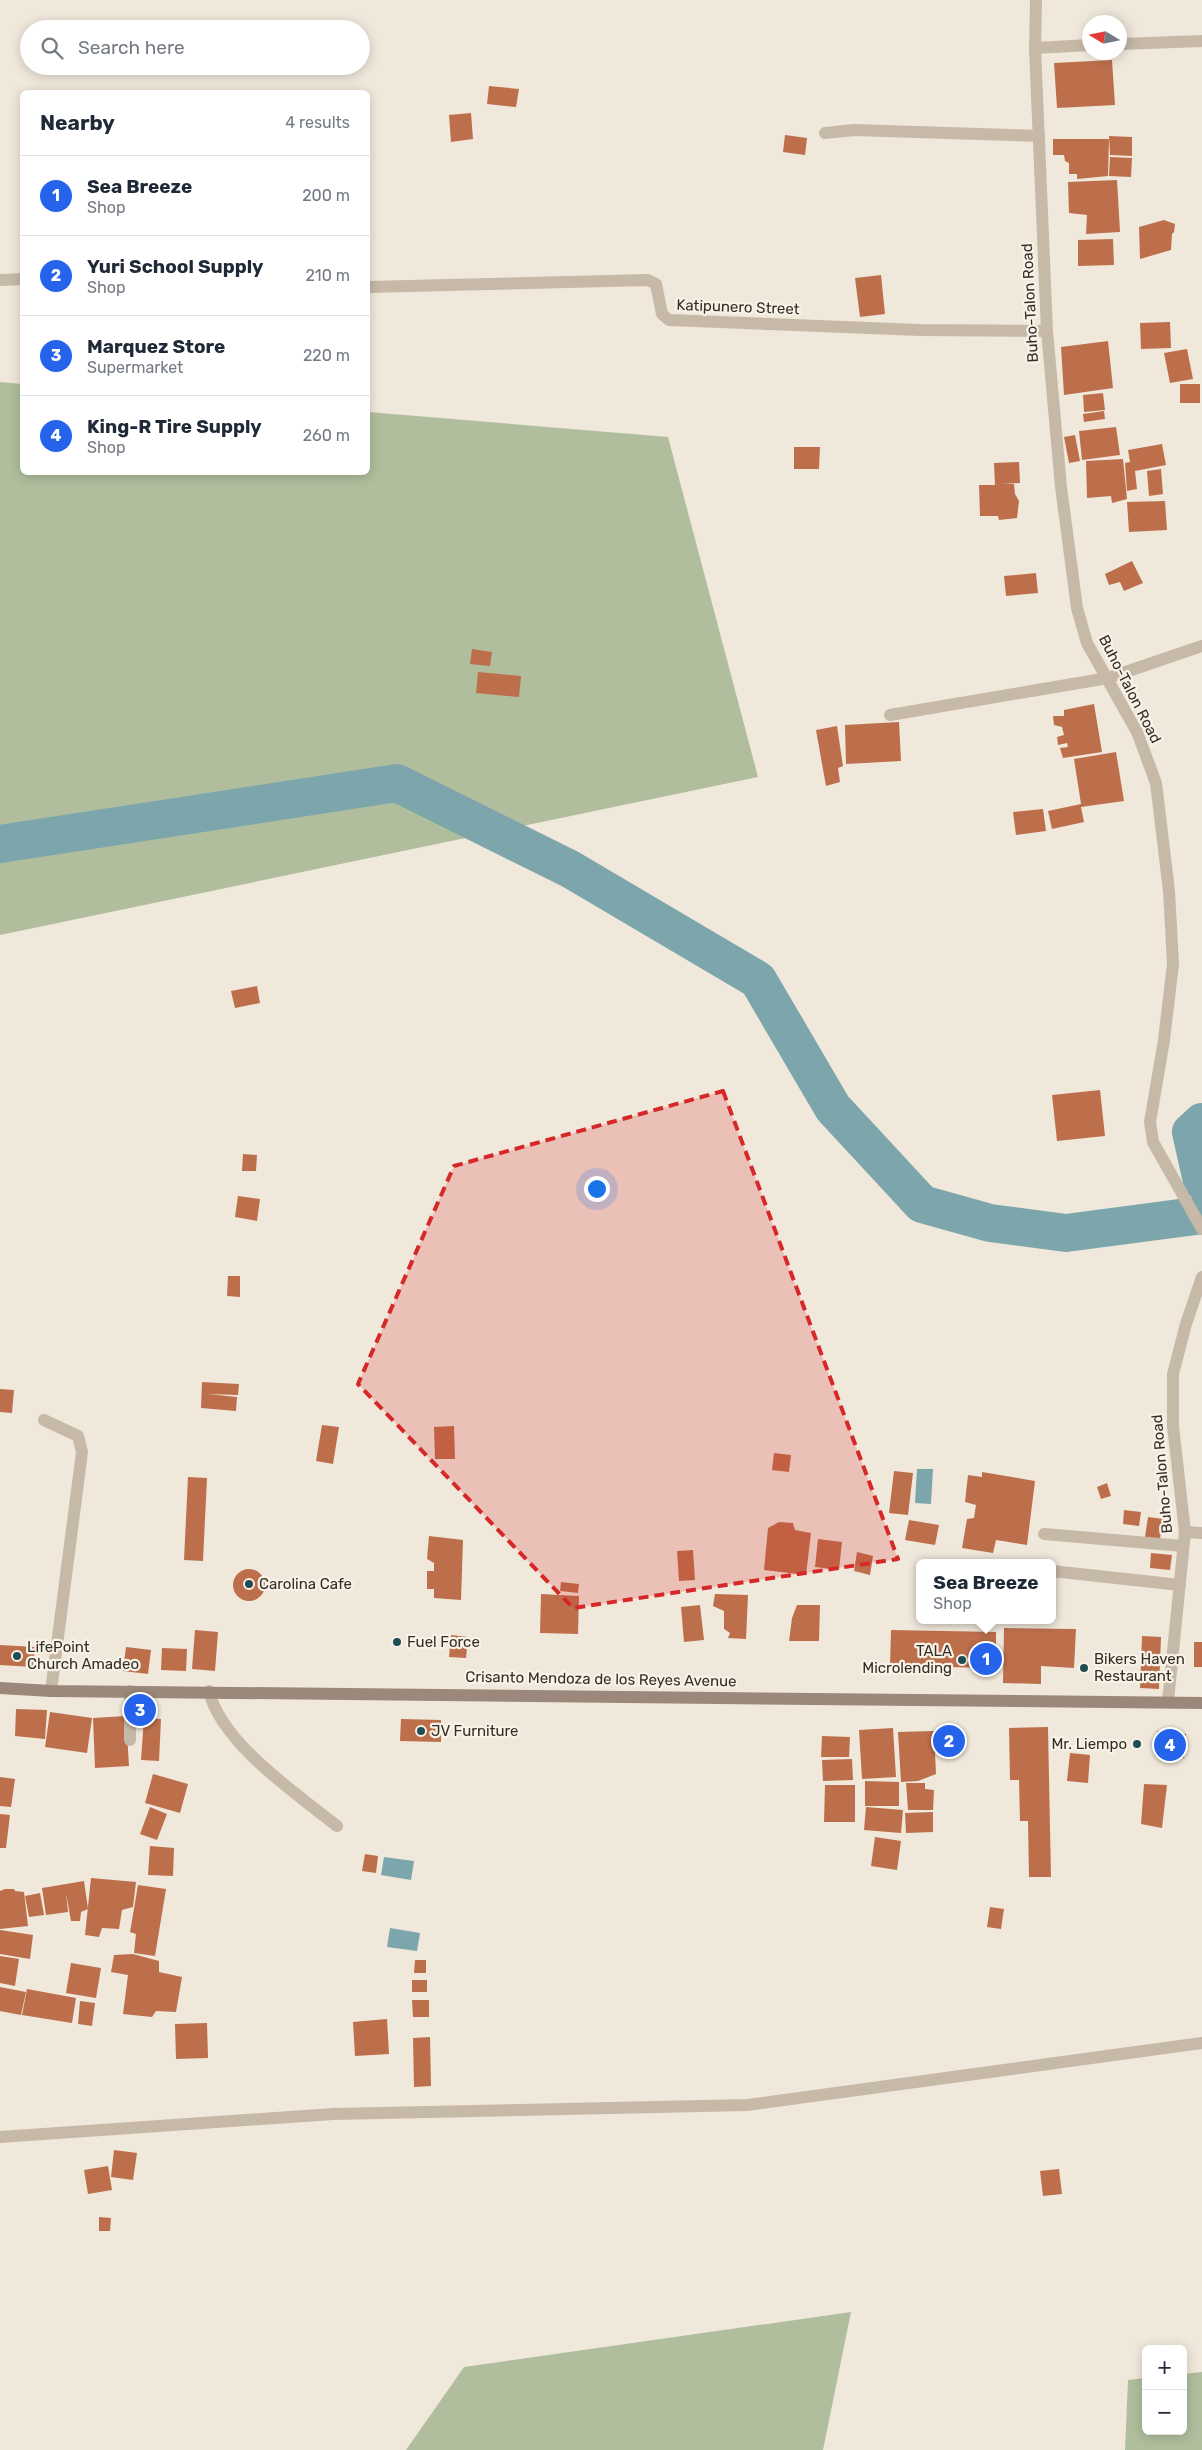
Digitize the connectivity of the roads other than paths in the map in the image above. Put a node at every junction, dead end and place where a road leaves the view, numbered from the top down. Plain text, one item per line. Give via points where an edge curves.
1 (1036, 0) edge
2 (1202, 41) edge
3 (1127, 44) edge
4 (1082, 45) edge
5 (1035, 48) junction
6 (825, 132) dead end
7 (1038, 136) junction
8 (20, 279) edge
9 (0, 280) edge
10 (370, 287) edge
11 (1047, 331) junction
12 (1202, 646) edge
13 (1108, 678) junction
14 (890, 715) dead end
15 (1202, 1229) edge
16 (1202, 1277) edge
17 (44, 1420) dead end
18 (1185, 1532) junction
19 (1202, 1532) edge
20 (1044, 1534) dead end
21 (1184, 1546) junction
22 (1056, 1571) edge
23 (1180, 1585) junction
24 (0, 1688) edge
25 (51, 1691) junction
26 (130, 1691) junction
27 (209, 1691) junction
28 (1168, 1702) junction
29 (1202, 1703) edge
30 (130, 1740) dead end
31 (338, 1826) dead end
32 (1202, 2043) edge
33 (0, 2137) edge

1 - 5 street, Buho-Talon Road
2 - 3 street
4 - 5 street
5 - 7 street, Buho-Talon Road
6 - 7 street via 854,130
7 - 11 street, Buho-Talon Road
8 - 9 street
10 - 11 street, Katipunero Street via 648,280 656,284 662,314 668,320 920,330
11 - 13 street, Buho-Talon Road via 1061,487 1077,608 1087,643
12 - 13 street
13 - 14 street
13 - 15 street, Buho-Talon Road via 1137,732 1156,783 1169,890 1173,964 1150,1122 1153,1142
16 - 18 street, Buho-Talon Road via 1173,1374 1173,1426
17 - 25 street via 78,1436 82,1452
18 - 19 street
18 - 21 street, Buho-Talon Road
20 - 21 street
21 - 23 street, Buho-Talon Road
22 - 23 street
23 - 28 street, Buho-Talon Road
24 - 25 main road, Crisanto Mendoza de los Reyes Avenue
25 - 26 main road, Crisanto Mendoza de los Reyes Avenue
26 - 27 main road, Crisanto Mendoza de los Reyes Avenue
26 - 30 street
27 - 28 main road, Crisanto Mendoza de los Reyes Avenue
27 - 31 street via 214,1706 254,1759
28 - 29 main road, Crisanto Mendoza de los Reyes Avenue
32 - 33 street via 747,2106 333,2114

